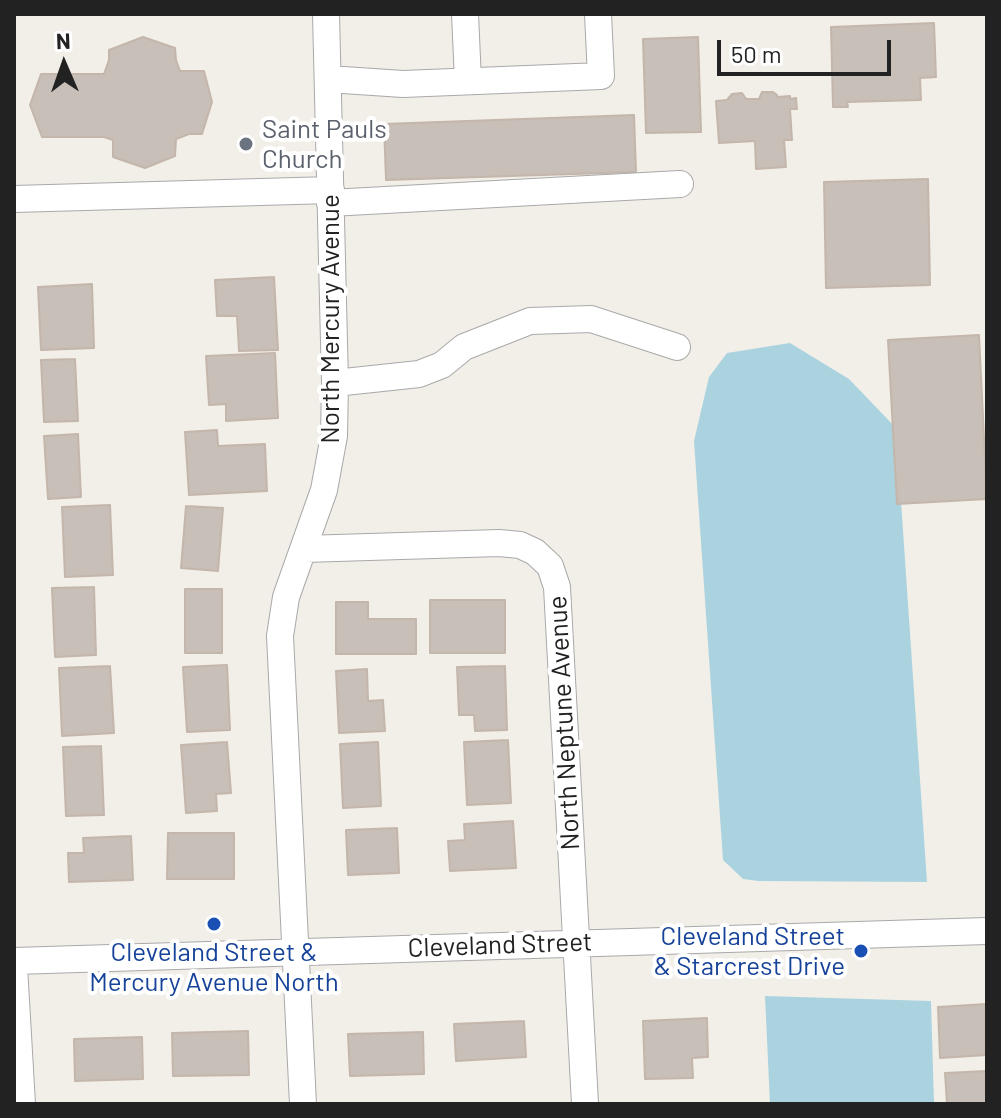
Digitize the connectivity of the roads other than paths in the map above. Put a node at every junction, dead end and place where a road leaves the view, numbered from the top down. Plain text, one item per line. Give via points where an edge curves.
1 (326, 14) edge
2 (465, 14) edge
3 (598, 14) edge
4 (328, 79) junction
5 (468, 81) junction
6 (680, 184) dead end
7 (330, 196) junction
8 (14, 199) edge
9 (677, 347) dead end
10 (335, 383) junction
11 (304, 549) junction
12 (987, 931) edge
13 (577, 943) junction
14 (295, 951) junction
15 (14, 963) edge
16 (22, 1104) edge
17 (303, 1104) edge
18 (585, 1104) edge

1 - 4 street, North Mercury Avenue
2 - 5 street
3 - 5 street via 601,76
4 - 5 street
4 - 7 street, North Mercury Avenue
6 - 7 street
7 - 8 street
7 - 10 street, North Mercury Avenue
9 - 10 street via 591,319 530,321 464,347 442,365 419,374
10 - 11 street, North Mercury Avenue via 334,436 324,490
11 - 13 street, North Neptune Avenue via 499,543 520,545 550,566 557,587
11 - 14 street, North Mercury Avenue via 286,597 280,636
12 - 13 street, Cleveland Street
13 - 14 street, Cleveland Street
13 - 18 street
14 - 15 street, Cleveland Street
14 - 17 street, North Mercury Avenue
15 - 16 street

